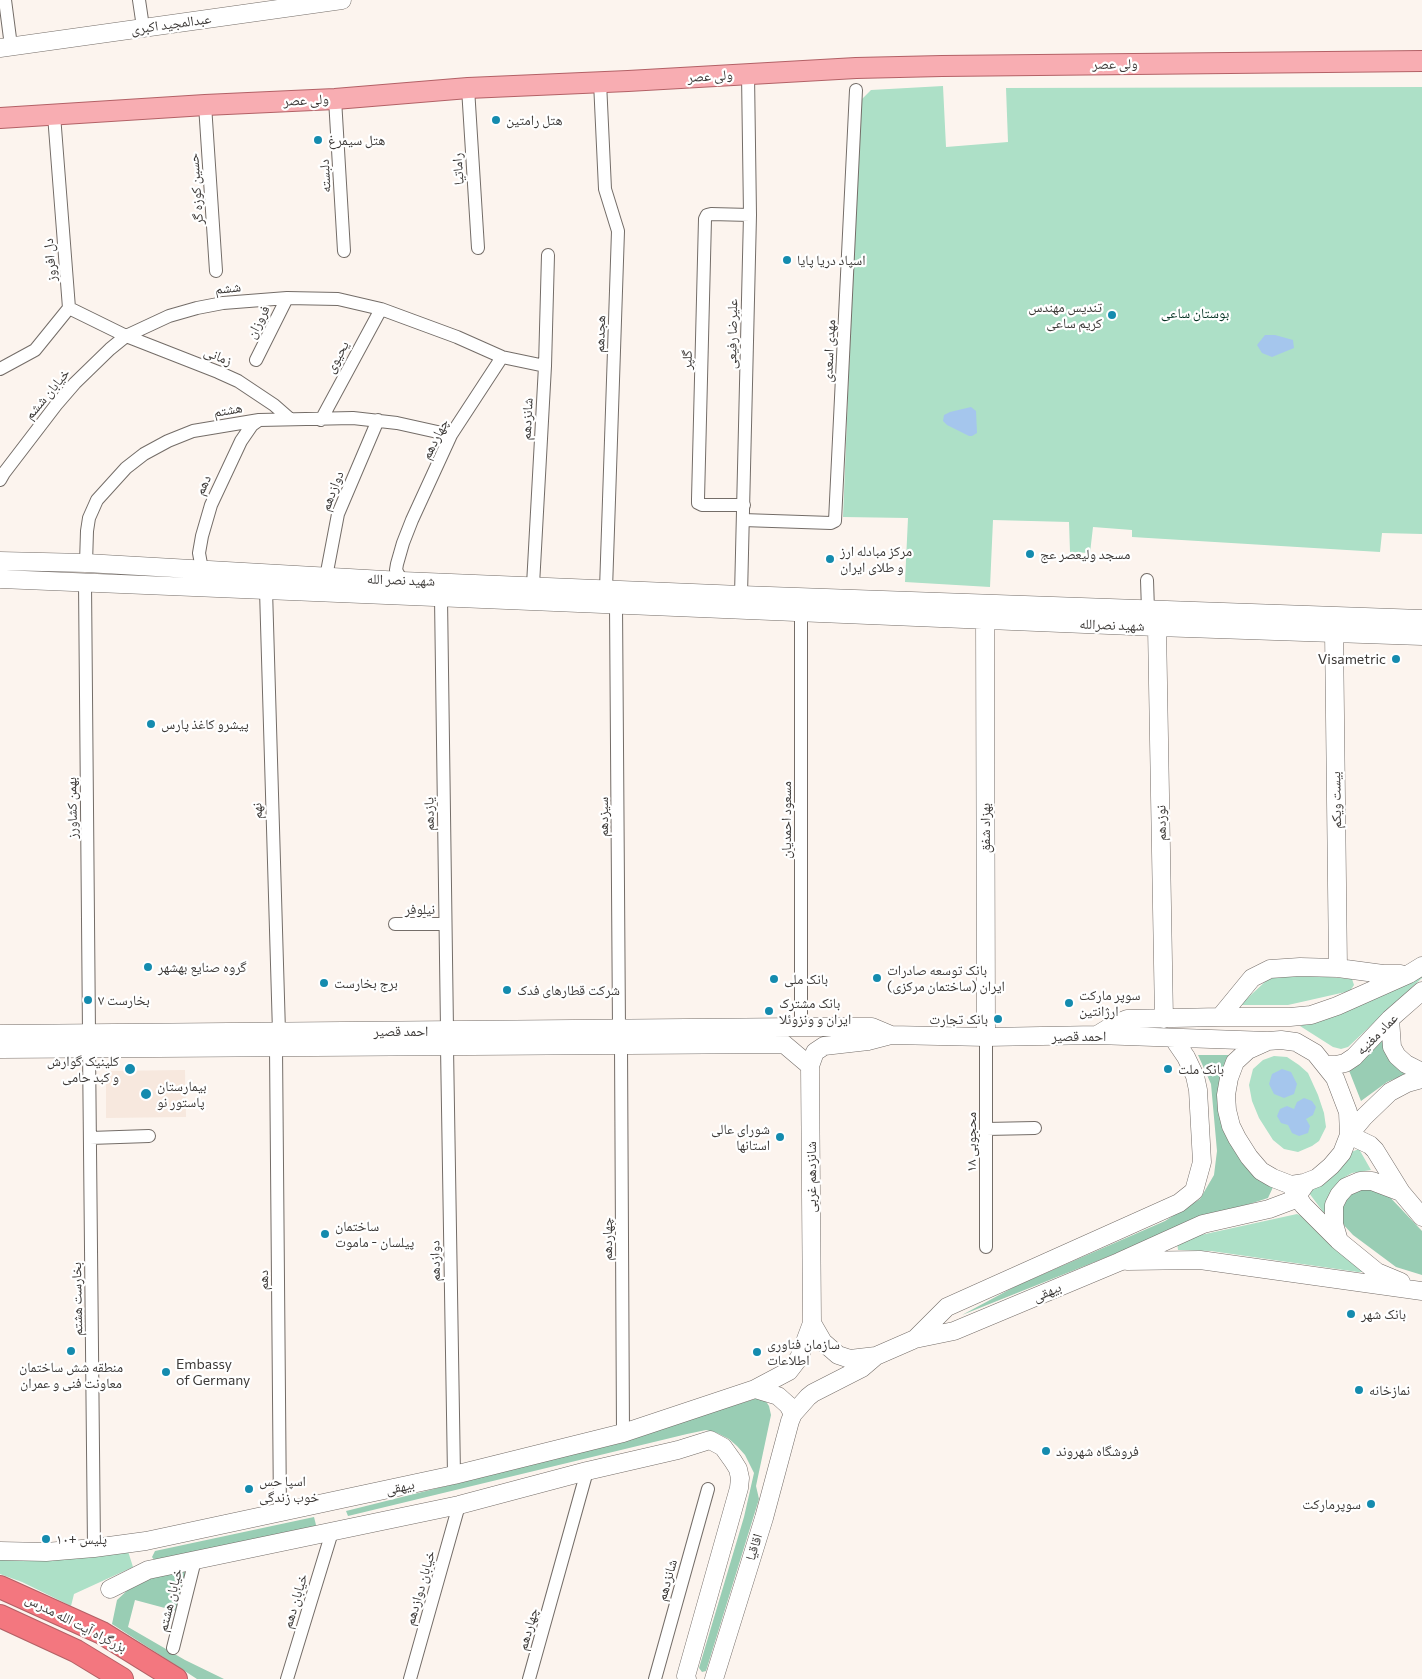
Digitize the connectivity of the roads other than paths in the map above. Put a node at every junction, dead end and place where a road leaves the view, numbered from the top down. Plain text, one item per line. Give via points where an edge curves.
1 (5, 0) edge
2 (140, 0) edge
3 (342, 0) edge
4 (143, 28) junction
5 (5, 47) edge
6 (1422, 61) edge
7 (748, 74) junction
8 (600, 82) junction
9 (468, 88) junction
10 (856, 90) dead end
11 (335, 99) junction
12 (205, 105) junction
13 (54, 115) junction
14 (0, 118) edge
15 (750, 215) junction
16 (478, 248) dead end
17 (344, 252) dead end
18 (548, 255) dead end
19 (216, 270) dead end
20 (287, 298) junction
21 (69, 308) junction
22 (381, 309) junction
23 (126, 336) junction
24 (502, 357) junction
25 (256, 360) dead end
26 (545, 366) junction
27 (0, 369) edge
28 (290, 419) junction
29 (259, 420) junction
30 (321, 420) junction
31 (378, 420) junction
32 (452, 435) junction
33 (1, 475) edge
34 (744, 505) junction
35 (743, 520) junction
36 (0, 561) edge
37 (86, 563) junction
38 (206, 570) junction
39 (326, 577) junction
40 (0, 579) edge
41 (1147, 580) dead end
42 (402, 581) junction
43 (85, 583) junction
44 (533, 586) junction
45 (606, 589) junction
46 (266, 590) junction
47 (741, 594) junction
48 (441, 598) junction
49 (616, 605) junction
50 (802, 605) junction
51 (1148, 610) junction
52 (985, 612) junction
53 (1422, 619) edge
54 (1158, 627) junction
55 (1334, 632) junction
56 (1422, 636) edge
57 (396, 924) dead end
58 (445, 924) junction
59 (1338, 968) junction
60 (1416, 970) edge
61 (1422, 991) edge
62 (1220, 1017) junction
63 (1164, 1019) junction
64 (1390, 1019) junction
65 (801, 1027) junction
66 (0, 1034) edge
67 (891, 1034) junction
68 (1097, 1035) junction
69 (986, 1036) junction
70 (620, 1037) junction
71 (447, 1038) junction
72 (1173, 1038) junction
73 (278, 1040) junction
74 (89, 1041) junction
75 (1268, 1041) junction
76 (784, 1044) junction
77 (0, 1049) edge
78 (1326, 1065) junction
79 (810, 1066) junction
80 (1422, 1072) edge
81 (1422, 1079) edge
82 (1380, 1101) junction
83 (1035, 1128) dead end
84 (986, 1129) junction
85 (1349, 1135) junction
86 (149, 1136) dead end
87 (90, 1138) junction
88 (1370, 1145) junction
89 (1298, 1188) junction
90 (1401, 1192) junction
91 (1422, 1217) edge
92 (1339, 1241) junction
93 (986, 1247) dead end
94 (1120, 1262) junction
95 (1422, 1290) edge
96 (812, 1323) junction
97 (915, 1339) junction
98 (876, 1356) junction
99 (755, 1389) junction
100 (793, 1414) junction
101 (623, 1433) junction
102 (588, 1471) junction
103 (454, 1475) junction
104 (708, 1489) dead end
105 (327, 1502) junction
106 (459, 1504) junction
107 (280, 1513) junction
108 (332, 1532) junction
109 (146, 1541) junction
110 (94, 1548) junction
111 (0, 1551) edge
112 (196, 1560) junction
113 (148, 1570) junction
114 (0, 1587) edge
115 (110, 1589) dead end
116 (0, 1616) edge
117 (173, 1648) dead end
118 (122, 1679) edge
119 (176, 1679) edge
120 (287, 1679) edge
121 (410, 1679) edge
122 (529, 1679) edge
123 (655, 1679) edge
124 (687, 1679) edge
125 (714, 1679) edge

1 - 5 street
2 - 4 street
3 - 4 main road, عبدالمجید اکبری
4 - 5 main road, عبدالمجید اکبری
6 - 7 main road, ولی عصر via 942,66
7 - 8 main road, ولی عصر
7 - 15 street, علیرضا رفیعی
8 - 9 main road, ولی عصر
8 - 45 street, هجدهم via 605,189 618,231
9 - 11 main road, ولی عصر
9 - 16 street, راماتیا
10 - 35 street, مهدی اسعدی via 836,521
11 - 12 main road, ولی عصر
11 - 17 street, دلبسته
12 - 13 main road, ولی عصر
12 - 19 street, حسین کوزه گر
13 - 14 main road, ولی عصر
13 - 21 street, دل افروز
15 - 34 street, علیرضا رفیعی
15 - 34 street, گلپر via 712,214 705,219 698,499 702,505
18 - 26 street, شانزدهم
20 - 22 street, ششم via 338,299
20 - 23 street, ششم via 197,308
20 - 25 street, فروزان
21 - 23 street, زمانی
21 - 27 street via 35,350
22 - 24 street, ششم
22 - 30 street, یحیوی
23 - 28 street, زمانی via 238,381
23 - 33 street, خیابان ششم via 75,383
24 - 26 street
24 - 32 street, چهاردهم
26 - 44 street, شانزدهم
28 - 29 street, هشتم
28 - 30 street, هشتم
29 - 37 street, هشتم via 193,431 144,454 126,468 97,500 89,518
29 - 38 street, دهم via 241,441 211,505 199,553
30 - 31 street, هشتم
31 - 32 street, هشتم
31 - 39 street, دوازدهم via 338,514
32 - 42 street, چهاردهم via 403,543 396,570
34 - 35 street, علیرضا رفیعی
35 - 47 street, علیرضا رفیعی
36 - 37 main road, شهید نصر الله
37 - 38 main road, شهید نصر الله
37 - 43 main road
38 - 39 main road, شهید نصر الله
39 - 42 main road, شهید نصر الله
40 - 43 main road
41 - 51 street
42 - 44 main road, شهید نصر الله
43 - 46 main road, شهید نصر الله
43 - 74 street, بهمن کشاورز
44 - 45 main road, شهید نصر الله
45 - 47 main road, شهید نصر الله
46 - 48 main road, شهید نصر الله
46 - 73 street, نهم
47 - 50 main road, شهید نصر الله
48 - 49 main road, شهید نصر الله
48 - 58 street, یازدهم
49 - 50 main road, شهید نصر الله
49 - 70 street, سیزدهم
50 - 52 main road, شهید نصرالله
50 - 65 street, مسعود احمدیان
51 - 52 main road, شهید نصرالله
51 - 53 main road, شهید نصرالله
52 - 54 main road, شهید نصرالله
52 - 69 main road, بهزاد شفق
54 - 55 main road, شهید نصرالله
54 - 63 main road, نوزدهم
55 - 56 main road, شهید نصرالله
55 - 59 main road, بیست ویکم
57 - 58 street, نیلوفر
58 - 71 street, یازدهم
59 - 60 main road via 1383,974
59 - 62 main road via 1300,967 1262,972 1252,978
60 - 62 main road via 1310,1015
61 - 64 main road, عماد مغنیه
62 - 63 main road
63 - 68 main road via 1127,1019
64 - 78 main road, عماد مغنیه via 1354,1057 1345,1063
64 - 80 main road via 1392,1047 1397,1056
65 - 67 main road, احمد قصیر via 872,1027
65 - 70 main road, احمد قصیر
65 - 76 main road
66 - 74 main road, احمد قصیر
67 - 69 main road, احمد قصیر
67 - 79 main road via 868,1041 824,1046 815,1052
68 - 69 main road, احمد قصیر
68 - 72 main road, احمد قصیر
69 - 84 street, محجوبی ۱۸
70 - 71 main road, احمد قصیر
70 - 76 main road, احمد قصیر
70 - 101 street, چهاردهم
71 - 73 main road, احمد قصیر
71 - 103 street, دوازدهم
72 - 75 main road, احمد قصیر
72 - 97 main road via 1186,1057 1198,1090 1202,1162 1194,1191 1179,1203 948,1307
73 - 74 main road, احمد قصیر
73 - 107 street, دهم
74 - 77 main road, احمد قصیر
74 - 87 street, بخارست هشتم
75 - 78 main road via 1296,1042 1315,1053
75 - 89 main road via 1248,1050 1235,1062 1229,1078 1227,1110 1237,1138 1261,1170
76 - 79 main road
78 - 85 main road via 1342,1093 1348,1112
79 - 96 main road, شانزدهم غربی
81 - 82 main road via 1407,1083
82 - 85 main road
82 - 88 main road
83 - 84 street
84 - 93 street, محجوبی ۱۸
85 - 88 main road
85 - 89 main road via 1342,1153 1331,1166
86 - 87 street
87 - 110 street, بخارست هشتم
88 - 90 main road
89 - 92 main road via 1303,1205
89 - 94 main road, بیهقی via 1293,1200 1269,1209 1203,1224
90 - 91 main road
90 - 92 main road via 1372,1181 1360,1181 1346,1187 1334,1205 1334,1224
92 - 95 main road via 1377,1272
94 - 95 main road via 1200,1260
94 - 97 main road, بیهقی via 954,1331
96 - 98 main road via 823,1342 838,1355 850,1359
96 - 99 main road, بیهقی via 800,1358 789,1371
97 - 98 main road, بیهقی
98 - 100 main road, بیهقی via 862,1368 813,1392
99 - 100 main road via 778,1396
99 - 101 main road, بیهقی
100 - 125 main road, اقاقیا
101 - 103 main road, بیهقی
102 - 106 main road
102 - 122 street, چهاردهم
102 - 124 main road via 710,1440 729,1454 738,1469 739,1488
103 - 105 main road, بیهقی
104 - 123 street, شانزدهم
105 - 107 main road, بیهقی
105 - 108 main road
106 - 108 main road
106 - 121 street, خیابان دوازدهم
107 - 109 main road, بیهقی
108 - 112 main road
108 - 120 street, خیابان دهم
109 - 110 main road, بیهقی
109 - 113 main road via 138,1554 140,1564
110 - 111 main road, بیهقی
112 - 113 main road
112 - 117 street, خیابان هشتم
113 - 115 main road
114 - 119 highway, بزرگراه آیت الله مدرس via 102,1633
116 - 118 highway, بزرگراه آیت الله مدرس via 76,1651

